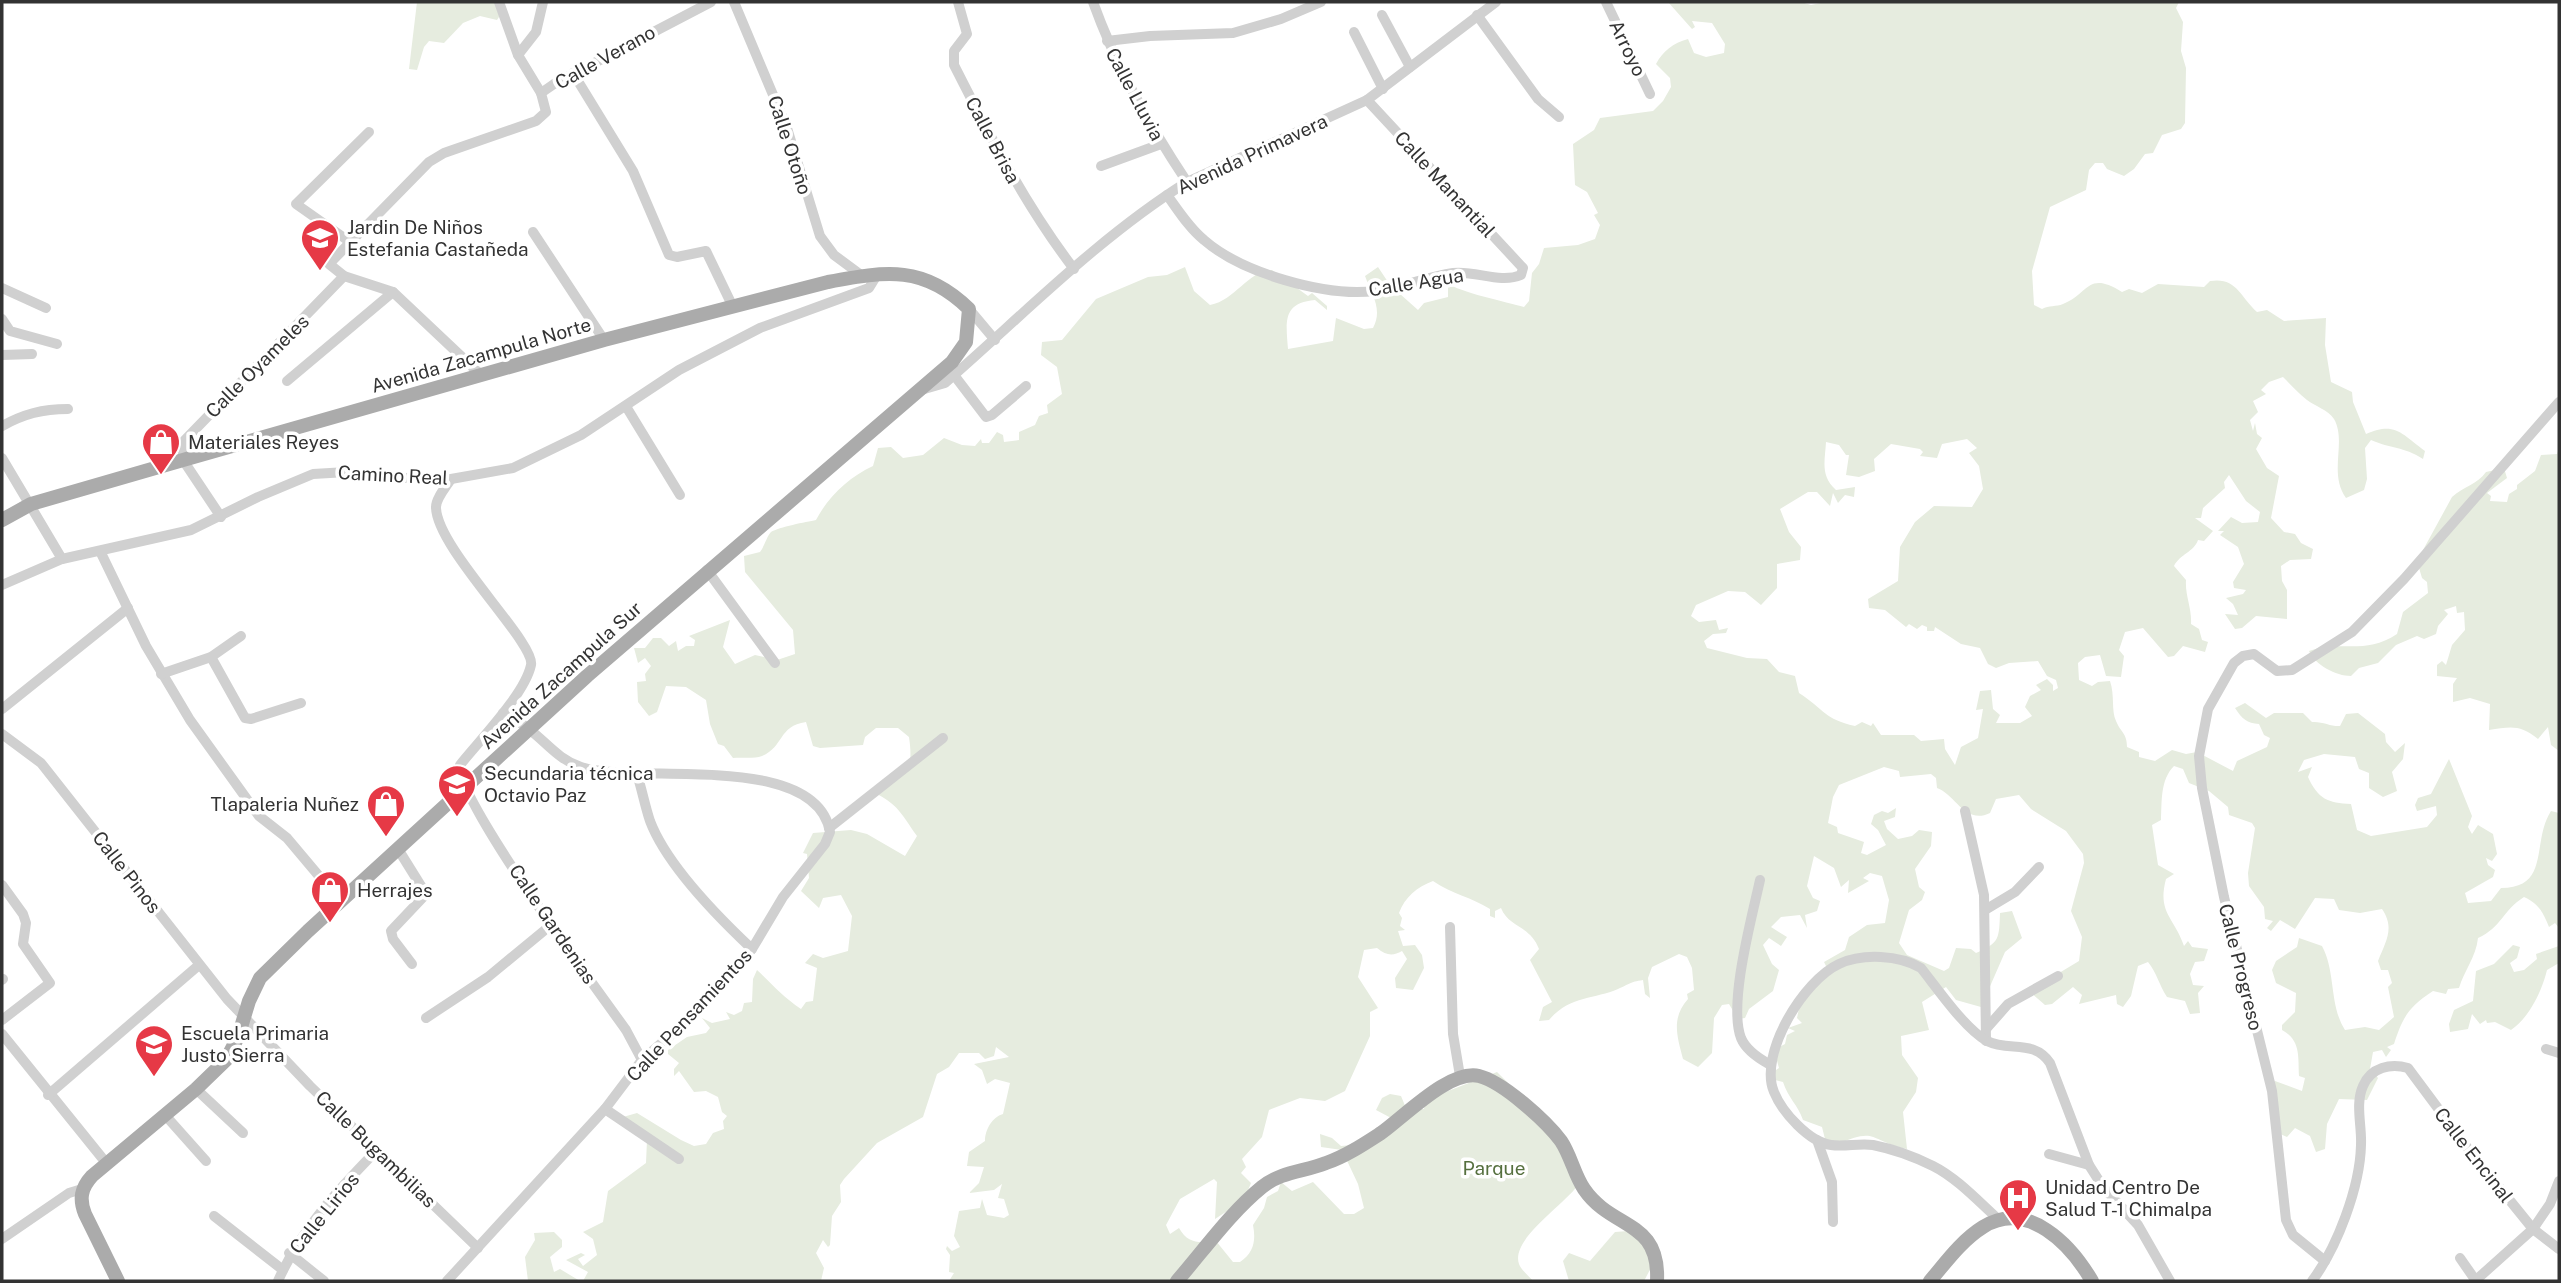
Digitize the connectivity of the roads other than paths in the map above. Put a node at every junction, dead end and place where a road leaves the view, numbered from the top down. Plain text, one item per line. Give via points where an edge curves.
1 (499, 2) edge
2 (543, 2) edge
3 (711, 2) edge
4 (734, 2) edge
5 (958, 2) edge
6 (1093, 2) edge
7 (1321, 2) edge
8 (1496, 2) edge
9 (1606, 2) edge
10 (1382, 15) dead end
11 (1477, 15) junction
12 (1354, 32) dead end
13 (1107, 41) junction
14 (518, 55) junction
15 (1410, 68) junction
16 (573, 73) junction
17 (1384, 89) junction
18 (541, 93) junction
19 (1650, 94) dead end
20 (1367, 100) junction
21 (1559, 117) dead end
22 (369, 132) dead end
23 (1161, 144) junction
24 (1101, 166) dead end
25 (1187, 182) junction
26 (1167, 195) junction
27 (533, 232) dead end
28 (350, 242) junction
29 (1523, 268) joint
30 (1074, 269) junction
31 (861, 275) junction
32 (877, 275) junction
33 (344, 276) junction
34 (2, 288) edge
35 (393, 292) junction
36 (732, 305) junction
37 (46, 308) dead end
38 (969, 309) junction
39 (2, 319) edge
40 (604, 340) junction
41 (995, 340) junction
42 (57, 344) dead end
43 (32, 354) dead end
44 (2, 355) edge
45 (481, 375) junction
46 (954, 375) junction
47 (287, 381) dead end
48 (1026, 386) dead end
49 (918, 391) junction
50 (2559, 402) edge
51 (626, 408) junction
52 (68, 409) dead end
53 (2, 426) edge
54 (2, 458) edge
55 (183, 460) junction
56 (451, 480) junction
57 (680, 495) dead end
58 (31, 504) junction
59 (221, 517) junction
60 (2, 520) edge
61 (101, 553) junction
62 (62, 559) junction
63 (707, 570) junction
64 (2, 585) edge
65 (128, 608) junction
66 (241, 636) dead end
67 (211, 657) junction
68 (775, 663) dead end
69 (162, 674) junction
70 (301, 703) dead end
71 (2, 709) edge
72 (503, 713) junction
73 (530, 730) junction
74 (2, 734) edge
75 (943, 738) dead end
76 (638, 774) junction
77 (465, 788) junction
78 (1965, 811) dead end
79 (830, 828) junction
80 (398, 849) junction
81 (2039, 867) dead end
82 (1760, 880) dead end
83 (2, 885) edge
84 (340, 901) junction
85 (1985, 910) junction
86 (551, 925) junction
87 (1450, 927) dead end
88 (752, 950) junction
89 (412, 964) dead end
90 (199, 965) junction
91 (2058, 976) dead end
92 (244, 1018) junction
93 (426, 1018) dead end
94 (2, 1020) edge
95 (2, 1034) edge
96 (1986, 1035) junction
97 (2546, 1049) dead end
98 (2559, 1053) edge
99 (642, 1060) junction
100 (1769, 1064) junction
101 (1460, 1076) junction
102 (196, 1089) junction
103 (48, 1095) junction
104 (605, 1109) junction
105 (165, 1115) junction
106 (243, 1133) dead end
107 (1817, 1140) junction
108 (377, 1150) junction
109 (2049, 1154) dead end
110 (679, 1158) dead end
111 (206, 1161) dead end
112 (107, 1164) junction
113 (2089, 1164) junction
114 (2559, 1181) edge
115 (82, 1189) junction
116 (214, 1216) dead end
117 (1999, 1220) junction
118 (1833, 1222) dead end
119 (2533, 1229) junction
120 (2, 1239) edge
121 (478, 1248) junction
122 (2559, 1249) edge
123 (289, 1253) junction
124 (2460, 1258) dead end
125 (2325, 1261) junction
126 (280, 1276) edge
127 (2476, 1280) edge
128 (118, 1281) edge
129 (324, 1281) edge
130 (447, 1281) edge
131 (1177, 1281) edge
132 (1657, 1281) edge
133 (1930, 1281) edge
134 (2092, 1281) edge
135 (2170, 1281) edge
136 (2312, 1281) edge

1 - 14 street
2 - 14 street via 536,32
3 - 16 street, Calle Verano
4 - 31 street, Calle Otoño via 787,128 820,236 834,255
5 - 30 street, Calle Brisa via 967,34 954,51 954,65 1012,177
6 - 13 street, Calle Lluvia
7 - 13 street via 1233,33
8 - 11 street, Avenida Primavera
9 - 19 street, Arroyo
10 - 15 street
11 - 15 street, Avenida Primavera
11 - 21 street via 1538,99
12 - 17 street
13 - 23 street, Calle Lluvia
14 - 18 street
15 - 17 street, Avenida Primavera
16 - 18 street, Calle Verano
16 - 36 street via 633,171 669,255 706,251
17 - 20 street, Avenida Primavera
18 - 28 street, Calle Verano via 544,116 444,153 414,175
20 - 25 street, Avenida Primavera
20 - 29 street, Calle Manantial
22 - 28 street via 296,204
23 - 24 street
23 - 25 street, Calle Lluvia
25 - 26 street, Avenida Primavera
26 - 29 street, Calle Agua via 1205,242 1245,266 1333,289 1372,291 1454,273 1514,278
26 - 30 street, Avenida Primavera
27 - 40 street
28 - 33 street via 329,264
30 - 41 street, Avenida Primavera
31 - 32 main road, Avenida Zacampula Norte
31 - 36 main road, Avenida Zacampula Norte
32 - 38 main road, Avenida Zacampula Norte via 921,276
32 - 51 street, Camino Real via 869,288 773,322 679,370
33 - 35 street
33 - 55 street, Calle Oyameles via 188,435 181,450
34 - 37 street
35 - 45 street
35 - 47 street
36 - 40 main road, Avenida Zacampula Norte
38 - 41 street
38 - 49 main road, Avenida Zacampula Sur via 963,349
39 - 42 street via 9,331
40 - 45 main road, Avenida Zacampula Norte
41 - 46 street, Avenida Primavera
43 - 44 street
45 - 55 main road, Avenida Zacampula Norte
46 - 48 street via 986,417
46 - 49 street, Avenida Primavera via 940,386
49 - 63 main road, Avenida Zacampula Sur
50 - 125 street, Calle Progreso via 2352,632 2292,670 2277,671 2251,653 2234,663 2204,721 2199,757 2202,789 2272,1091 2286,1220 2293,1235
51 - 56 street, Camino Real via 535,459
51 - 57 street
52 - 53 street via 23,415
54 - 58 street
55 - 58 main road, Avenida Zacampula Norte
55 - 59 street
56 - 59 street, Camino Real via 328,471 280,487
56 - 72 street via 437,501 439,519 494,607 530,653 531,667
58 - 60 main road, Avenida Zacampula Norte
58 - 62 street
59 - 61 street, Camino Real via 191,530
61 - 62 street, Camino Real
61 - 65 street
62 - 64 street, Camino Real
63 - 68 street
63 - 73 main road, Avenida Zacampula Sur
65 - 69 street
65 - 71 street
66 - 67 street
67 - 69 street
67 - 70 street via 245,718
69 - 84 street via 259,816 287,838
72 - 73 street
72 - 77 street via 460,765
73 - 76 street via 574,764
73 - 77 main road, Avenida Zacampula Sur
74 - 90 street, Calle Pinos via 41,763
75 - 79 street
76 - 79 street via 713,773 770,783 803,796
76 - 88 street via 659,840
77 - 80 main road, Avenida Zacampula Sur
77 - 86 street, Calle Gardenias
78 - 85 street
79 - 88 street, Calle Pensamientos via 825,844 782,897
80 - 84 main road, Avenida Zacampula Sur
80 - 89 street via 426,894 391,931
81 - 85 street via 2015,892
82 - 100 street via 1741,970 1738,1026 1742,1041
83 - 94 street via 23,914 23,944 50,983
84 - 92 main road, Avenida Zacampula Sur via 260,978
85 - 96 street
86 - 93 street via 488,977
86 - 99 street, Calle Gardenias via 626,1030
87 - 101 street via 1452,1012
88 - 99 street, Calle Pensamientos via 680,1027
90 - 92 street, Calle Pinos
90 - 103 street
91 - 96 street via 2008,1004
92 - 102 main road, Avenida Zacampula Sur via 232,1052
92 - 108 street, Calle Bugambilias
95 - 103 street
96 - 100 street via 1969,1026 1922,968 1903,960 1860,958 1833,968 1792,1011
96 - 113 street via 2039,1050 2050,1063
97 - 98 street
99 - 104 street, Calle Pensamientos
100 - 107 street via 1774,1093
101 - 131 main road via 1339,1158 1279,1176 1261,1188
101 - 132 main road via 1475,1075 1498,1083 1561,1141 1589,1197 1647,1237 1654,1250
102 - 105 main road, Avenida Zacampula Sur
102 - 106 street
103 - 112 street
104 - 110 street
104 - 121 street, Calle Pensamientos
105 - 111 street
105 - 112 main road, Avenida Zacampula Sur
107 - 117 street via 1829,1145 1875,1146 1934,1166
107 - 118 street via 1832,1182
108 - 121 street, Calle Bugambilias
108 - 123 street, Calle Lirios
109 - 113 street
112 - 115 main road, Avenida Zacampula Sur
113 - 135 street via 2138,1225
114 - 119 street
115 - 120 street
115 - 128 main road via 81,1204
116 - 126 street
117 - 133 main road via 1969,1238
117 - 134 main road via 2019,1218 2054,1235
119 - 122 street, Calle Encinal
119 - 125 street, Calle Encinal via 2417,1079 2408,1069 2389,1065 2364,1083 2359,1102 2360,1163
119 - 127 street
121 - 130 street, Calle Pensamientos
123 - 126 street, Calle Lirios
123 - 129 street
124 - 127 street
125 - 136 street

